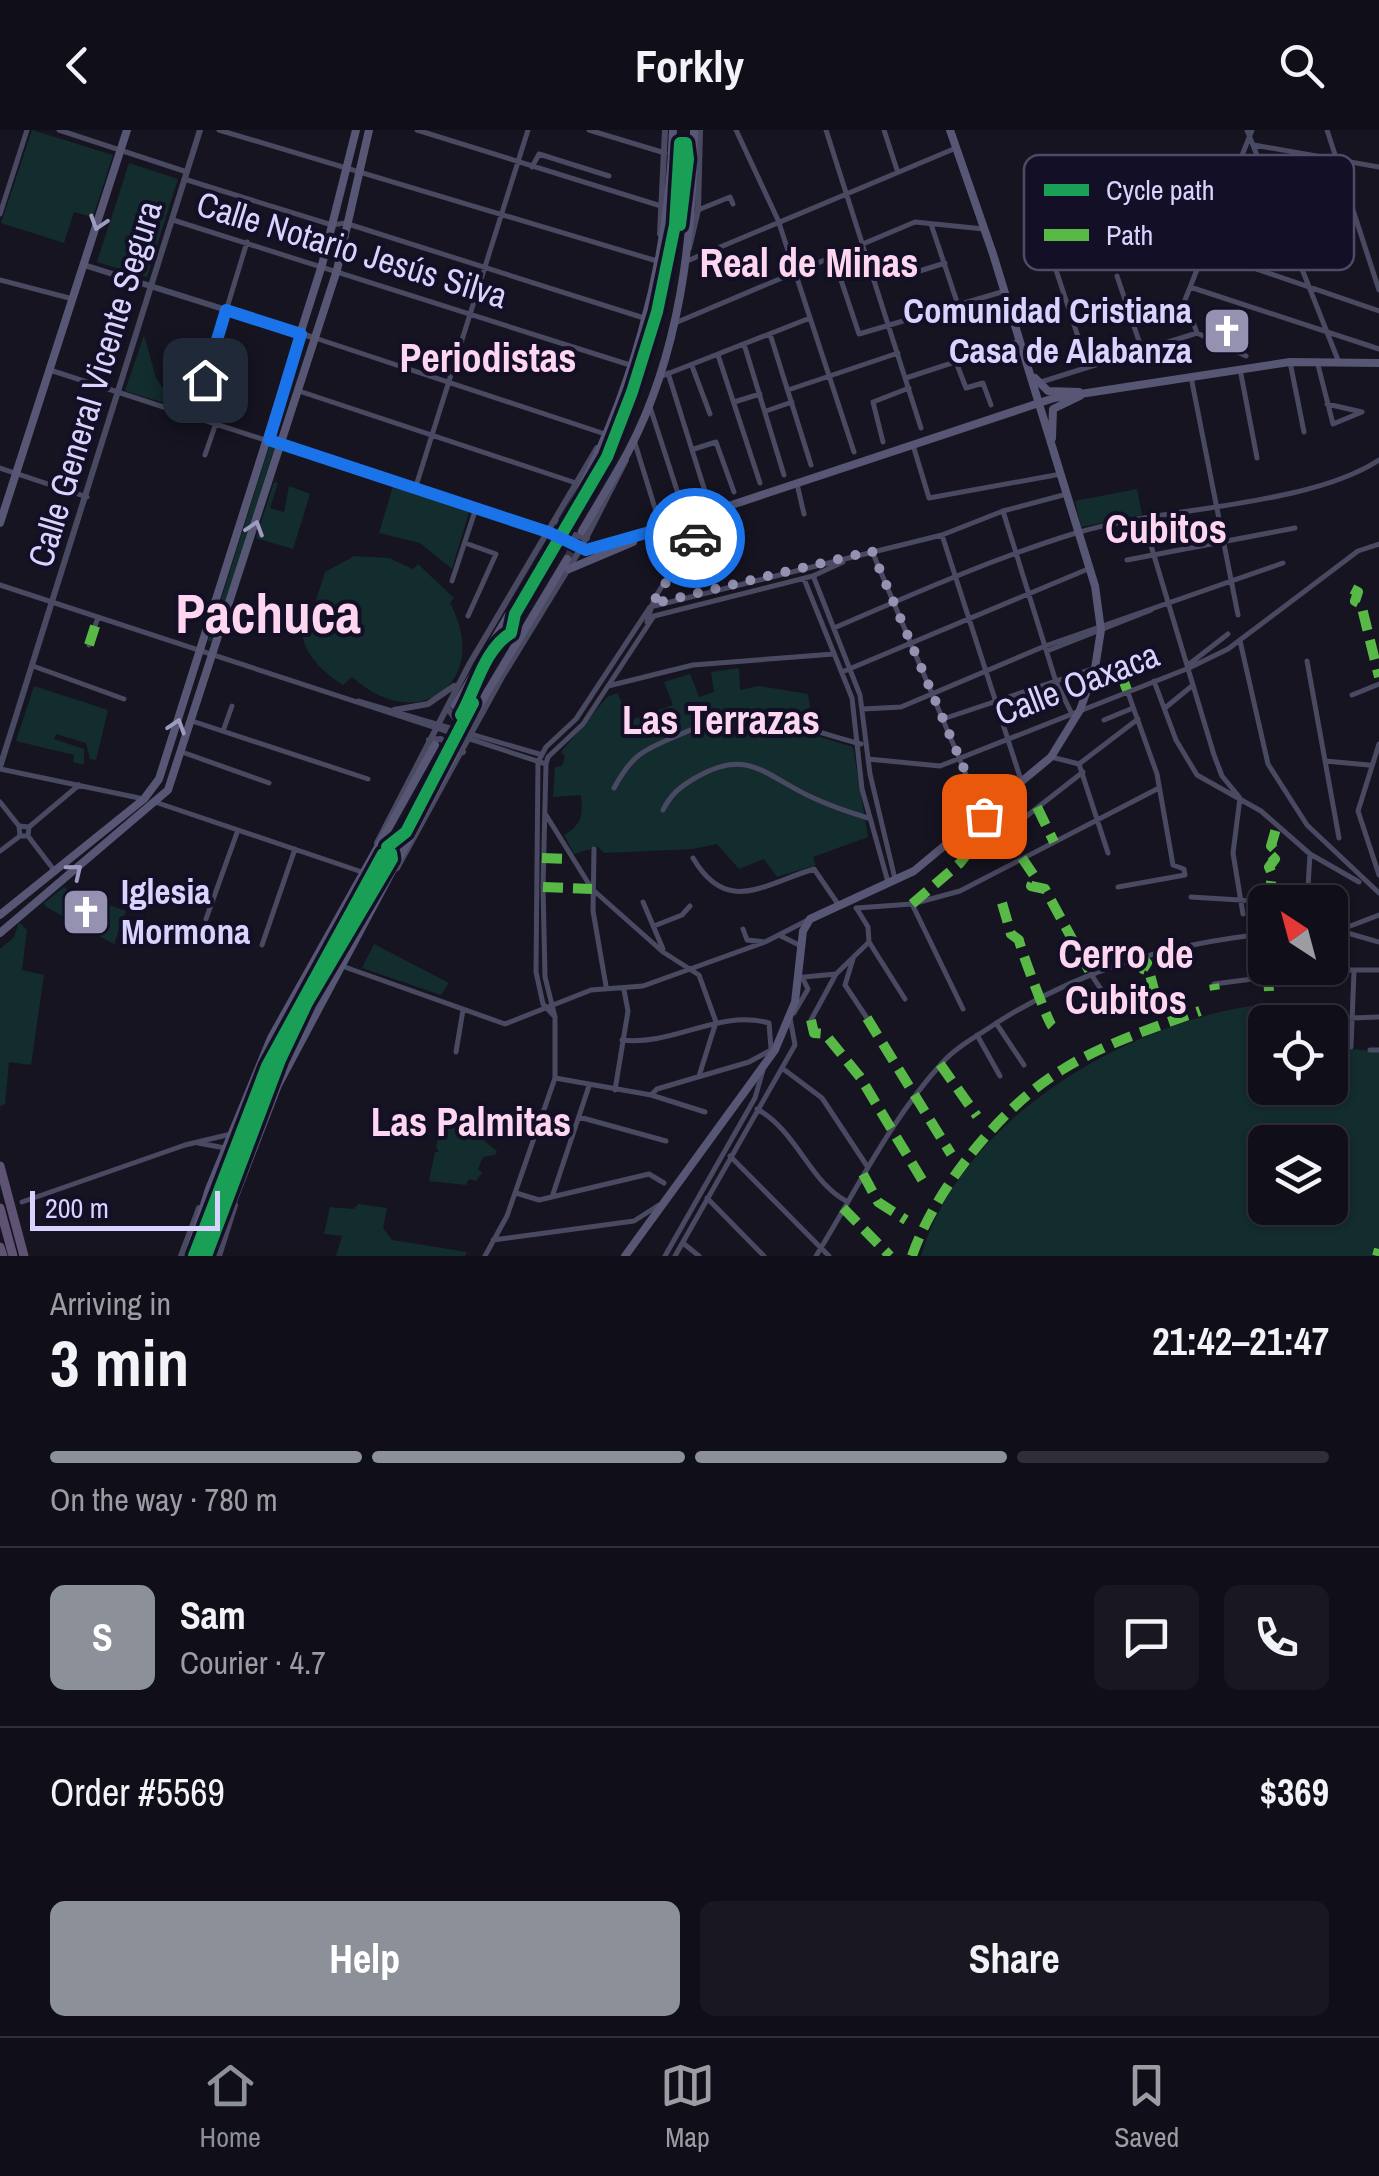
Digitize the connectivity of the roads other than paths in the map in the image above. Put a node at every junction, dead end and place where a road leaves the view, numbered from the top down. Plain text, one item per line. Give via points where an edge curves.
1 (27, 130) edge
2 (59, 130) edge
3 (128, 130) edge
4 (200, 130) edge
5 (219, 130) edge
6 (356, 130) edge
7 (369, 130) edge
8 (417, 130) edge
9 (528, 130) edge
10 (588, 130) edge
11 (665, 130) edge
12 (673, 130) edge
13 (697, 130) edge
14 (736, 130) edge
15 (826, 130) edge
16 (884, 130) edge
17 (950, 130) edge
18 (1327, 130) edge
19 (1249, 132) edge
20 (1253, 145) junction
21 (956, 148) junction
22 (121, 150) junction
23 (665, 153) junction
24 (1257, 155) edge
25 (1313, 155) edge
26 (1336, 155) edge
27 (518, 162) junction
28 (1354, 162) edge
29 (1379, 166) edge
30 (532, 167) junction
31 (344, 170) junction
32 (898, 171) junction
33 (356, 174) junction
34 (186, 176) junction
35 (598, 188) junction
36 (846, 192) junction
37 (733, 204) dead end
38 (661, 206) junction
39 (698, 210) junction
40 (1354, 210) edge
41 (0, 214) edge
42 (500, 214) junction
43 (173, 220) junction
44 (778, 220) junction
45 (345, 223) junction
46 (931, 224) junction
47 (332, 225) junction
48 (984, 229) junction
49 (248, 242) junction
50 (864, 243) junction
51 (833, 256) junction
52 (687, 257) junction
53 (659, 258) junction
54 (1371, 260) junction
55 (1379, 260) edge
56 (945, 263) junction
57 (84, 265) junction
58 (322, 265) junction
59 (485, 268) junction
60 (337, 270) junction
61 (1056, 270) dead end
62 (1196, 270) edge
63 (1263, 270) edge
64 (1304, 270) edge
65 (796, 271) junction
66 (907, 275) dead end
67 (1117, 276) dead end
68 (0, 280) edge
69 (1311, 286) junction
70 (152, 287) junction
71 (1190, 287) junction
72 (1379, 290) edge
73 (1005, 291) junction
74 (73, 299) junction
75 (958, 305) junction
76 (226, 310) junction
77 (1379, 311) edge
78 (470, 313) junction
79 (811, 317) junction
80 (644, 318) junction
81 (675, 323) junction
82 (889, 326) junction
83 (1197, 333) junction
84 (301, 334) junction
85 (770, 334) junction
86 (1330, 334) junction
87 (315, 338) junction
88 (1019, 341) junction
89 (744, 344) junction
90 (1379, 349) edge
91 (1142, 350) junction
92 (898, 353) junction
93 (718, 355) junction
94 (1246, 356) dead end
95 (1317, 360) junction
96 (1338, 360) junction
97 (956, 362) junction
98 (1290, 362) junction
99 (1379, 363) edge
100 (630, 365) junction
101 (692, 366) junction
102 (1088, 367) junction
103 (1240, 369) junction
104 (50, 370) junction
105 (664, 375) junction
106 (831, 376) junction
107 (1192, 377) junction
108 (906, 378) junction
109 (448, 380) junction
110 (1035, 384) junction
111 (909, 388) junction
112 (788, 390) junction
113 (298, 391) junction
114 (1084, 393) junction
115 (120, 394) junction
116 (760, 394) junction
117 (734, 402) junction
118 (793, 402) junction
119 (1039, 402) junction
120 (648, 403) junction
121 (1326, 404) junction
122 (990, 405) dead end
123 (766, 411) junction
124 (710, 414) dead end
125 (194, 416) junction
126 (216, 423) junction
127 (921, 428) dead end
128 (1304, 432) dead end
129 (432, 433) junction
130 (604, 438) junction
131 (634, 439) junction
132 (269, 440) junction
133 (883, 442) dead end
134 (282, 444) junction
135 (1052, 444) junction
136 (913, 445) junction
137 (693, 449) junction
138 (854, 452) dead end
139 (204, 455) dead end
140 (1257, 458) dead end
141 (1379, 460) edge
142 (811, 465) dead end
143 (0, 468) edge
144 (16, 474) junction
145 (784, 474) dead end
146 (1061, 474) junction
147 (576, 483) junction
148 (760, 483) dead end
149 (798, 484) junction
150 (416, 486) junction
151 (734, 492) dead end
152 (1067, 494) junction
153 (87, 497) junction
154 (708, 501) dead end
155 (1218, 504) junction
156 (477, 507) junction
157 (683, 509) dead end
158 (1003, 511) junction
159 (804, 514) dead end
160 (706, 516) junction
161 (658, 518) dead end
162 (1143, 519) junction
163 (560, 520) junction
164 (0, 523) edge
165 (1295, 528) dead end
166 (548, 532) junction
167 (1078, 532) junction
168 (584, 535) junction
169 (942, 535) junction
170 (641, 538) junction
171 (1224, 542) junction
172 (465, 543) junction
173 (1379, 544) edge
174 (550, 546) dead end
175 (581, 548) junction
176 (872, 551) junction
177 (1018, 554) junction
178 (1153, 555) junction
179 (847, 560) junction
180 (1126, 560) dead end
181 (1283, 563) dead end
182 (568, 564) junction
183 (1089, 568) junction
184 (813, 576) junction
185 (956, 578) junction
186 (804, 579) junction
187 (1232, 579) junction
188 (452, 581) dead end
189 (0, 585) edge
190 (1028, 592) junction
191 (53, 603) junction
192 (893, 603) junction
193 (652, 604) junction
194 (1168, 605) junction
195 (512, 608) junction
196 (532, 615) junction
197 (1238, 615) dead end
198 (468, 616) dead end
199 (969, 616) junction
200 (98, 617) junction
201 (497, 618) junction
202 (646, 627) junction
203 (834, 628) junction
204 (1101, 628) junction
205 (497, 632) junction
206 (530, 632) junction
207 (1228, 634) dead end
208 (1240, 640) junction
209 (911, 642) junction
210 (514, 644) junction
211 (89, 645) dead end
212 (1044, 649) junction
213 (201, 650) junction
214 (844, 652) junction
215 (214, 654) junction
216 (835, 654) junction
217 (1307, 660) dead end
218 (33, 666) junction
219 (1189, 667) junction
220 (851, 668) junction
221 (1095, 668) junction
222 (842, 672) junction
223 (986, 674) junction
224 (1154, 681) junction
225 (459, 682) junction
226 (1056, 682) junction
227 (1194, 684) junction
228 (1379, 684) edge
229 (606, 686) junction
230 (595, 689) junction
231 (1127, 690) junction
232 (932, 694) junction
233 (1352, 695) dead end
234 (124, 699) dead end
235 (355, 702) junction
236 (996, 702) junction
237 (232, 706) dead end
238 (450, 706) junction
239 (1132, 708) junction
240 (1164, 708) junction
241 (864, 709) junction
242 (394, 710) junction
243 (1076, 711) junction
244 (476, 719) junction
245 (943, 719) junction
246 (1138, 719) junction
247 (1104, 720) dead end
248 (192, 721) junction
249 (436, 727) junction
250 (223, 731) junction
251 (470, 738) junction
252 (1006, 738) junction
253 (432, 743) junction
254 (858, 743) junction
255 (1379, 744) edge
256 (867, 745) junction
257 (182, 752) junction
258 (459, 752) junction
259 (868, 758) junction
260 (958, 758) junction
261 (1051, 758) junction
262 (543, 759) junction
263 (1325, 762) junction
264 (1078, 764) junction
265 (1369, 765) junction
266 (0, 768) edge
267 (1083, 772) junction
268 (368, 779) dead end
269 (269, 783) dead end
270 (1022, 783) junction
271 (80, 784) junction
272 (614, 788) dead end
273 (1159, 788) junction
274 (1240, 798) junction
275 (144, 799) junction
276 (0, 802) edge
277 (158, 803) junction
278 (662, 810) dead end
279 (536, 813) junction
280 (545, 813) junction
281 (984, 816) junction
282 (868, 818) junction
283 (1099, 818) junction
284 (1019, 822) dead end
285 (20, 826) junction
286 (29, 826) junction
287 (238, 830) junction
288 (20, 836) junction
289 (28, 836) junction
290 (1339, 838) dead end
291 (294, 849) junction
292 (594, 849) dead end
293 (0, 851) edge
294 (1108, 854) dead end
295 (1310, 854) junction
296 (693, 858) dead end
297 (55, 871) junction
298 (363, 872) junction
299 (1379, 874) edge
300 (1359, 882) dead end
301 (893, 883) junction
302 (1308, 885) edge
303 (1118, 887) dead end
304 (592, 890) junction
305 (1379, 893) edge
306 (1190, 897) dead end
307 (1240, 898) junction
308 (1248, 899) edge
309 (848, 900) junction
310 (643, 902) dead end
311 (838, 904) junction
312 (912, 904) junction
313 (690, 906) dead end
314 (856, 908) junction
315 (1242, 914) dead end
316 (0, 915) edge
317 (1379, 916) edge
318 (206, 919) dead end
319 (810, 919) junction
320 (654, 926) junction
321 (1348, 927) edge
322 (743, 929) dead end
323 (1348, 931) edge
324 (0, 933) edge
325 (781, 936) junction
326 (1248, 937) edge
327 (765, 942) junction
328 (869, 942) junction
329 (1379, 942) edge
330 (262, 944) dead end
331 (800, 946) junction
332 (664, 952) junction
333 (853, 957) junction
334 (342, 966) junction
335 (691, 969) junction
336 (1379, 970) edge
337 (1348, 971) edge
338 (1354, 971) junction
339 (836, 974) junction
340 (1091, 974) junction
341 (799, 977) junction
342 (1248, 979) edge
343 (1214, 984) dead end
344 (606, 986) junction
345 (624, 990) junction
346 (904, 999) dead end
347 (550, 1007) junction
348 (963, 1009) dead end
349 (464, 1010) junction
350 (1118, 1014) dead end
351 (791, 1016) junction
352 (867, 1018) dead end
353 (1379, 1018) edge
354 (1348, 1019) edge
355 (1353, 1019) junction
356 (811, 1020) dead end
357 (716, 1022) junction
358 (996, 1023) junction
359 (977, 1036) junction
360 (622, 1040) junction
361 (1350, 1046) dead end
362 (773, 1049) junction
363 (1370, 1050) dead end
364 (1379, 1050) edge
365 (456, 1052) dead end
366 (1024, 1065) dead end
367 (764, 1067) junction
368 (782, 1068) junction
369 (699, 1076) junction
370 (1000, 1076) dead end
371 (554, 1078) junction
372 (589, 1086) junction
373 (615, 1090) junction
374 (651, 1096) junction
375 (757, 1109) junction
376 (705, 1112) dead end
377 (579, 1117) junction
378 (231, 1134) junction
379 (666, 1141) dead end
380 (195, 1142) junction
381 (225, 1148) junction
382 (730, 1156) junction
383 (0, 1166) edge
384 (868, 1167) junction
385 (664, 1184) dead end
386 (516, 1193) junction
387 (6, 1194) junction
388 (552, 1197) junction
389 (708, 1198) junction
390 (22, 1202) junction
391 (666, 1202) junction
392 (846, 1202) junction
393 (5, 1212) edge
394 (493, 1240) junction
395 (682, 1243) junction
396 (0, 1248) edge
397 (818, 1253) edge
398 (3, 1256) edge
399 (13, 1256) edge
400 (24, 1256) edge
401 (184, 1256) edge
402 (215, 1256) edge
403 (485, 1256) edge
404 (624, 1256) edge
405 (665, 1256) edge
406 (675, 1256) edge
407 (699, 1256) edge
408 (764, 1256) edge
409 (829, 1256) edge

1 - 41 street
2 - 22 street
3 - 22 main road
4 - 34 street, Calle General Vicente Segura
5 - 31 street
6 - 31 main road
7 - 33 main road
8 - 27 street
9 - 27 street
10 - 23 street
11 - 23 street
12 - 53 main road
13 - 39 street
13 - 52 main road
14 - 44 street
15 - 36 street
16 - 32 street
17 - 21 main road
18 - 26 street
19 - 20 street
20 - 24 street
20 - 25 street
21 - 32 street
21 - 48 main road
22 - 34 street
22 -> 57 main road
23 - 38 street
27 - 30 street
27 - 42 street
28 - 29 street
30 - 35 street
30 - 35 street via 539,154 606,175
31 - 33 street
31 - 47 main road
32 - 36 street
33 - 42 street
33 - 45 main road
34 - 43 street, Calle General Vicente Segura
34 - 47 street
35 - 38 street
36 - 44 street
36 - 50 street
37 - 39 street via 730,197
38 - 53 street
39 - 52 street
40 - 54 street
42 - 53 street
42 - 59 street
43 - 49 street, Calle Notario Jesús Silva
43 - 70 street, Calle General Vicente Segura
44 - 52 street
44 - 65 street
45 - 47 street
45 - 59 street
45 - 60 main road
46 - 48 street
46 - 50 street via 915,222
46 - 56 street
47 - 58 main road
48 - 73 main road
49 - 58 street, Calle Notario Jesús Silva
49 - 76 street
50 - 51 street
50 - 82 street
51 - 65 street
51 - 82 street via 860,334
52 - 81 main road
53 - 80 main road
54 - 55 street
54 - 72 street
56 - 66 street
56 - 75 street
57 - 70 street
57 - 74 main road
58 - 60 street, Calle Notario Jesús Silva
58 - 84 main road
59 - 78 street
59 - 80 street
60 - 78 street, Calle Notario Jesús Silva
60 - 87 main road
61 - 102 street
62 - 71 street
63 - 69 street
64 - 69 street
65 - 79 street
65 - 81 street
67 - 91 street
68 - 74 street
69 - 77 street
69 - 86 street
70 - 76 street
70 - 115 street, Calle General Vicente Segura
71 - 83 street via 1184,300
71 - 86 street
73 - 75 street
73 - 88 main road
74 - 104 main road
75 - 82 street
76 - 84 street
76 - 125 street
78 - 100 street, Calle Notario Jesús Silva
78 - 109 street
79 - 85 street
79 - 106 street
80 - 100 main road
81 - 105 main road
82 - 92 street
83 - 91 street
83 - 94 street
84 - 87 street
84 - 132 main road
85 - 89 street
85 - 112 street
86 - 90 street
86 - 96 street
87 - 109 street
87 - 113 main road
88 - 97 street
88 - 110 main road
89 - 93 street
89 - 116 street
91 - 102 street
92 - 106 street
92 - 108 street
93 - 101 street
93 - 117 street
95 - 96 main road
95 - 98 main road
95 - 121 street
96 - 99 main road
97 - 108 street
97 - 122 street via 966,388 983,384
98 - 103 main road
98 - 128 street
100 - 130 main road
101 - 105 street
101 - 124 street
102 - 110 street
103 - 107 main road
103 - 140 street
104 - 115 street
104 - 144 main road
105 - 120 main road
105 - 137 street
106 - 112 street
106 - 138 street
107 - 114 main road
107 - 155 street
108 - 111 street
109 - 129 street
109 - 130 street
110 - 114 main road
110 - 119 main road
111 - 127 street
111 - 133 street via 873,402
112 - 118 street
113 - 129 street
113 - 134 main road
114 - 119 main road
114 - 135 main road via 1053,409
115 - 125 street
115 - 153 street, Calle General Vicente Segura
116 - 117 street
116 - 123 street
117 - 148 street
118 - 123 street
118 - 142 street
119 - 135 main road
119 - 136 main road
120 - 131 main road
120 - 157 street
121 - 121 street via 1362,412 1333,424
123 - 145 street
125 - 126 street
126 - 132 street
126 - 139 street
129 - 147 street
129 - 150 street
130 - 147 street
130 - 163 main road
131 - 161 street
131 - 168 main road
132 - 134 street
132 - 213 main road
134 - 150 street
215 -> 134 main road
135 - 146 main road
136 - 146 street via 929,498
136 - 149 main road
137 - 151 street via 716,442
137 - 154 street
141 - 155 street via 1351,475
143 - 144 street
144 - 153 street
144 - 164 main road
146 - 152 main road
147 - 163 street
149 - 159 street
149 - 160 main road
150 - 156 street
152 - 158 street
152 - 167 main road
153 - 191 street, Calle General Vicente Segura
155 - 162 street
155 - 171 street
156 - 166 street
156 - 172 street
158 - 169 street
158 - 177 street
160 - 170 main road
160 - 193 street
162 - 167 street
162 - 178 street
163 - 166 street
163 - 168 street via 570,534
165 - 171 street
166 - 175 main road
166 - 201 street
167 - 177 street
167 - 183 main road
168 - 175 street
169 - 176 street
169 - 185 street
170 - 175 main road
170 - 182 main road
171 - 178 street
171 - 187 street
172 - 188 street
172 - 198 street via 496,554
173 - 208 street, Calle Oaxaca via 1358,551
174 - 195 main road
175 - 182 street
176 - 179 street
176 - 192 street
177 - 185 street
177 - 190 street
178 - 180 street
178 - 194 street
179 - 184 street
179 - 193 street
181 - 187 street
182 - 196 main road
182 - 206 street
183 - 190 street
183 - 204 main road
184 - 186 street
184 - 203 street
185 - 192 street
185 - 199 street
186 - 202 street via 654,616
186 - 216 street
187 - 194 street
187 - 197 street
189 - 191 street
190 - 199 street
190 - 212 street
191 - 200 street
191 - 218 street, Calle General Vicente Segura
192 - 203 street
192 - 209 street
193 - 202 street
193 - 230 street
194 - 204 street
194 - 219 street
195 - 201 main road
195 - 205 main road
196 - 206 main road
196 - 210 main road
199 - 209 street
199 - 223 street
200 - 211 street
200 - 213 street
201 - 205 main road
201 - 225 street
202 - 229 street
203 - 214 street
204 - 212 street
204 - 221 main road
205 - 238 main road
206 - 210 main road
206 - 244 street
207 - 219 street
208 - 219 street, Calle Oaxaca
208 - 305 street via 1268,764 1306,825
209 - 220 street
209 - 232 street
210 - 244 main road
212 - 223 street
212 - 226 street
213 - 215 street
275 -> 213 main road via 160,779
214 - 216 street
214 - 220 street
215 - 235 street
215 - 248 main road
216 - 222 street
216 - 229 street via 694,665
217 - 263 street
218 - 234 street
218 - 266 street, Calle General Vicente Segura
219 - 224 street, Calle Oaxaca
219 - 227 street
220 - 222 street
220 - 241 street
221 - 226 street
221 - 243 main road
222 - 254 street
223 - 232 street
223 - 236 street
224 - 231 street, Calle Oaxaca
224 - 240 street
225 - 238 street
225 - 242 street via 428,704
226 - 236 street
226 - 243 street
227 - 240 street
227 - 274 street via 1218,765
228 - 233 street
229 - 230 street
229 - 262 street via 579,728
230 - 262 street
231 - 239 street
231 - 243 street, Calle Oaxaca
232 - 241 street via 901,707
232 - 245 street
235 - 242 street
235 - 249 street
236 - 245 street
236 - 252 street
237 - 250 street
238 - 244 street via 458,722
238 - 249 street
239 - 246 street
239 - 247 street
240 - 274 street via 1190,767
241 - 256 street
242 - 249 street
243 - 252 street, Calle Oaxaca
243 - 261 main road
244 - 251 street
245 - 260 street
246 - 264 street
246 - 273 street
248 - 250 street
248 - 257 main road
249 - 251 street
249 - 253 street
250 - 268 street
251 - 258 street
251 - 262 street
252 - 260 street, Calle Oaxaca
252 - 270 street
253 - 258 street via 441,739
253 - 298 main road
254 - 256 street
254 - 272 street via 773,718 730,717 641,751
254 - 282 street
255 - 265 street
256 - 259 street
257 - 269 street
257 - 277 main road
258 - 334 main road
259 - 260 street, Calle Oaxaca via 915,766
259 - 301 street
260 - 281 street
261 - 264 street
261 - 270 main road
262 - 279 street
262 - 280 street
263 - 265 street
263 - 290 street
264 - 267 street
265 - 299 street via 1358,819
266 - 271 street
267 - 283 street
267 - 284 street
270 - 281 main road
271 - 275 street
271 - 286 street
273 - 283 street
273 - 303 street via 1173,865 1185,875
274 - 295 street
274 - 307 street via 1233,853
275 - 277 street
275 - 297 main road
276 - 285 street
277 - 287 street
324 -> 277 main road
278 - 282 street via 680,787 717,766 740,764
279 - 280 street
279 - 347 street via 536,972
280 - 304 street
280 - 347 street
281 - 301 main road
282 - 301 street
283 - 294 street
283 - 312 street via 960,891
285 - 286 street
285 - 288 street
286 - 289 street
287 - 291 street
287 - 318 street
288 - 289 street
288 - 293 street
289 - 297 street
291 - 298 street
291 - 330 street
292 - 304 street
295 - 300 street
295 - 302 street
296 - 311 street via 708,880 731,891 814,869
297 - 316 main road
298 - 378 main road via 271,1038
301 - 309 main road
304 - 332 street
304 - 344 street
306 - 307 street
307 - 308 street
307 - 315 street
309 - 311 main road
309 - 314 street
310 - 320 street
311 - 319 main road
312 - 314 street
312 - 348 street
313 - 320 street
314 - 328 street
317 - 321 street
319 - 325 street
319 - 331 main road
320 - 332 street
322 - 327 street via 747,940
323 - 329 street
325 - 327 street
325 - 331 street
326 - 340 street via 1140,955
327 - 335 street
328 - 333 street
328 - 346 street
331 - 341 main road
332 - 335 street
333 - 339 street
333 - 352 street via 844,985
334 - 349 street
334 - 402 main road via 278,1085
335 - 345 street
335 - 357 street
336 - 338 street
337 - 338 street
338 - 355 street
339 - 341 street
339 - 356 street
340 - 350 street
340 - 358 street
341 - 351 main road
342 - 343 street
344 - 345 street
344 - 347 street
345 - 360 street
347 - 349 street via 512,1023
347 - 371 street
349 - 365 street
351 - 362 main road
351 - 368 street via 795,1045
353 - 355 street
354 - 355 street
355 - 361 street
357 - 360 street via 646,1043
357 - 362 street via 769,1023
357 - 369 street
358 - 359 street
358 - 366 street
359 - 370 street
359 - 384 street via 940,1064
360 - 373 street
362 - 367 main road
362 - 369 street
363 - 364 street
367 - 391 main road
367 - 405 street via 754,1098
368 - 375 street
368 - 384 street via 822,1098
369 - 374 street
371 - 372 street
371 - 386 street
372 - 373 street
372 - 377 street
373 - 374 street
374 - 376 street
375 - 382 street
375 - 392 street via 778,1123
377 - 379 street
377 - 388 street
378 - 380 street
378 - 381 main road
380 - 381 street
380 - 390 street
381 - 401 main road
382 - 389 street
382 - 397 street via 768,1190
383 - 387 main road
384 - 392 street
385 - 388 street via 645,1174
386 - 388 street
386 - 394 street
387 - 390 street
387 - 393 main road
389 - 395 street
389 - 408 street
390 - 393 street
391 - 394 street via 634,1221
391 - 404 main road
392 - 397 street
393 - 399 main road
393 - 400 main road
394 - 403 street
395 - 406 street
395 - 407 street
396 - 398 main road
397 - 409 street

